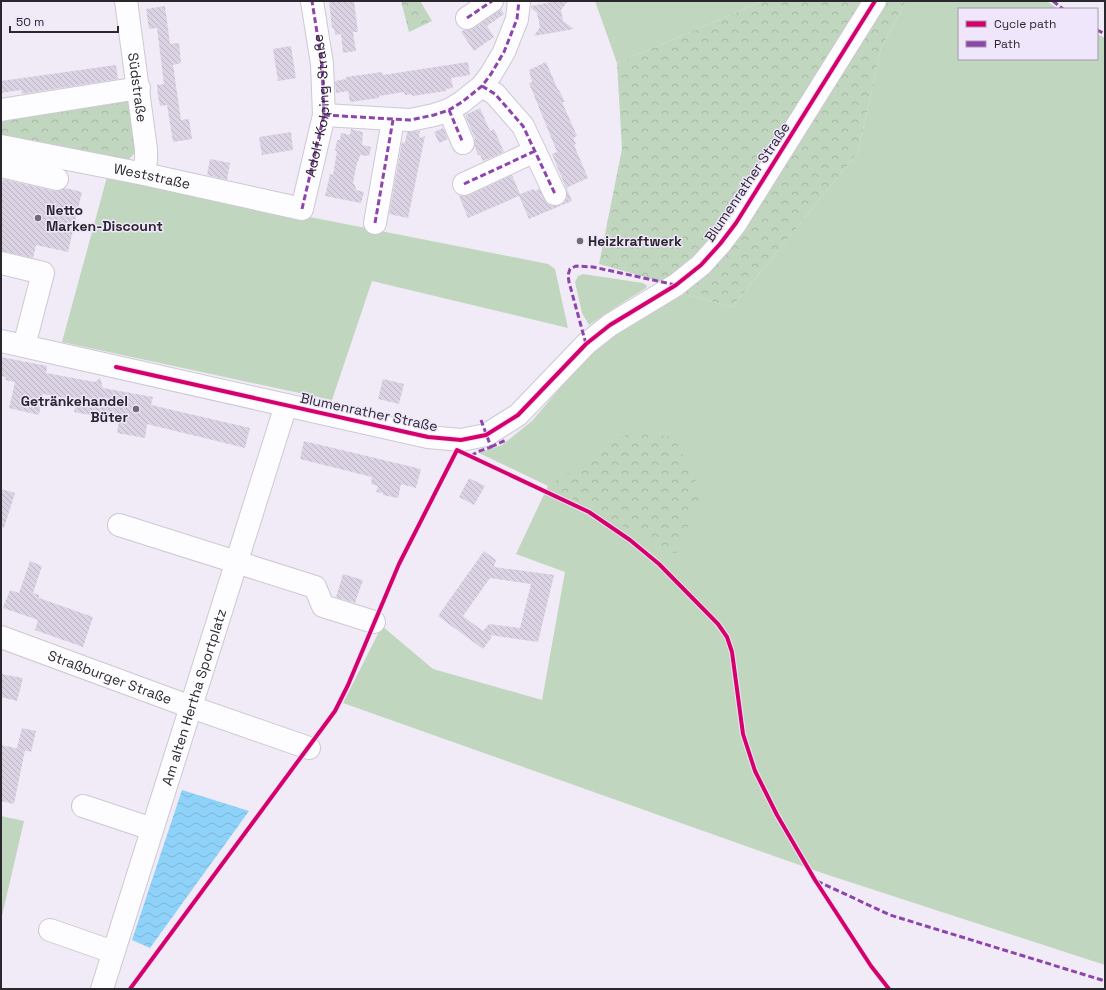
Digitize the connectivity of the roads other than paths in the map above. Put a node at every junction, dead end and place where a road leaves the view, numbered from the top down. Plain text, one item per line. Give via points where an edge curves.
1 (126, 1) edge
2 (312, 1) edge
3 (492, 1) edge
4 (519, 1) edge
5 (875, 1) edge
6 (467, 18) dead end
7 (482, 86) junction
8 (139, 88) junction
9 (1, 110) edge
10 (449, 110) junction
11 (324, 115) junction
12 (393, 120) junction
13 (463, 144) dead end
14 (1, 146) edge
15 (535, 151) junction
16 (1, 166) edge
17 (144, 174) junction
18 (57, 179) dead end
19 (464, 184) dead end
20 (554, 194) dead end
21 (302, 209) joint
22 (375, 222) dead end
23 (1, 263) edge
24 (1, 341) edge
25 (24, 346) junction
26 (286, 405) junction
27 (119, 525) dead end
28 (236, 563) junction
29 (374, 622) dead end
30 (1, 637) edge
31 (191, 707) junction
32 (309, 748) dead end
33 (83, 806) dead end
34 (152, 829) junction
35 (50, 930) dead end
36 (113, 952) junction
37 (102, 989) edge

1 - 8 street, Südstraße
2 - 11 street, Adolf-Kolping-Straße via 322,64
3 - 6 street
4 - 7 street via 517,19 504,52
5 - 26 street, Blumenrather Straße via 736,223 720,244 701,265 676,285 610,325 586,344 518,415 486,435 461,440 428,437
7 - 10 street
7 - 15 street via 495,94 523,126
8 - 9 street
8 - 17 street, Südstraße via 146,149
10 - 12 street via 410,120
10 - 13 street
11 - 12 street
11 - 21 street, Adolf-Kolping-Straße
12 - 22 street
14 - 17 street, Weststraße
15 - 19 street
15 - 20 street
16 - 18 street
17 - 21 street, Weststraße
23 - 25 street via 43,273
24 - 25 street, Blumenrather Straße
25 - 26 street, Blumenrather Straße
26 - 28 street, Am alten Hertha Sportplatz
27 - 28 street
28 - 29 street via 314,587 323,606
28 - 31 street, Am alten Hertha Sportplatz
30 - 31 street, Straßburger Straße
31 - 32 street, Straßburger Straße
31 - 34 street, Am alten Hertha Sportplatz
33 - 34 street
34 - 36 street, Am alten Hertha Sportplatz
35 - 36 street
36 - 37 street, Am alten Hertha Sportplatz

